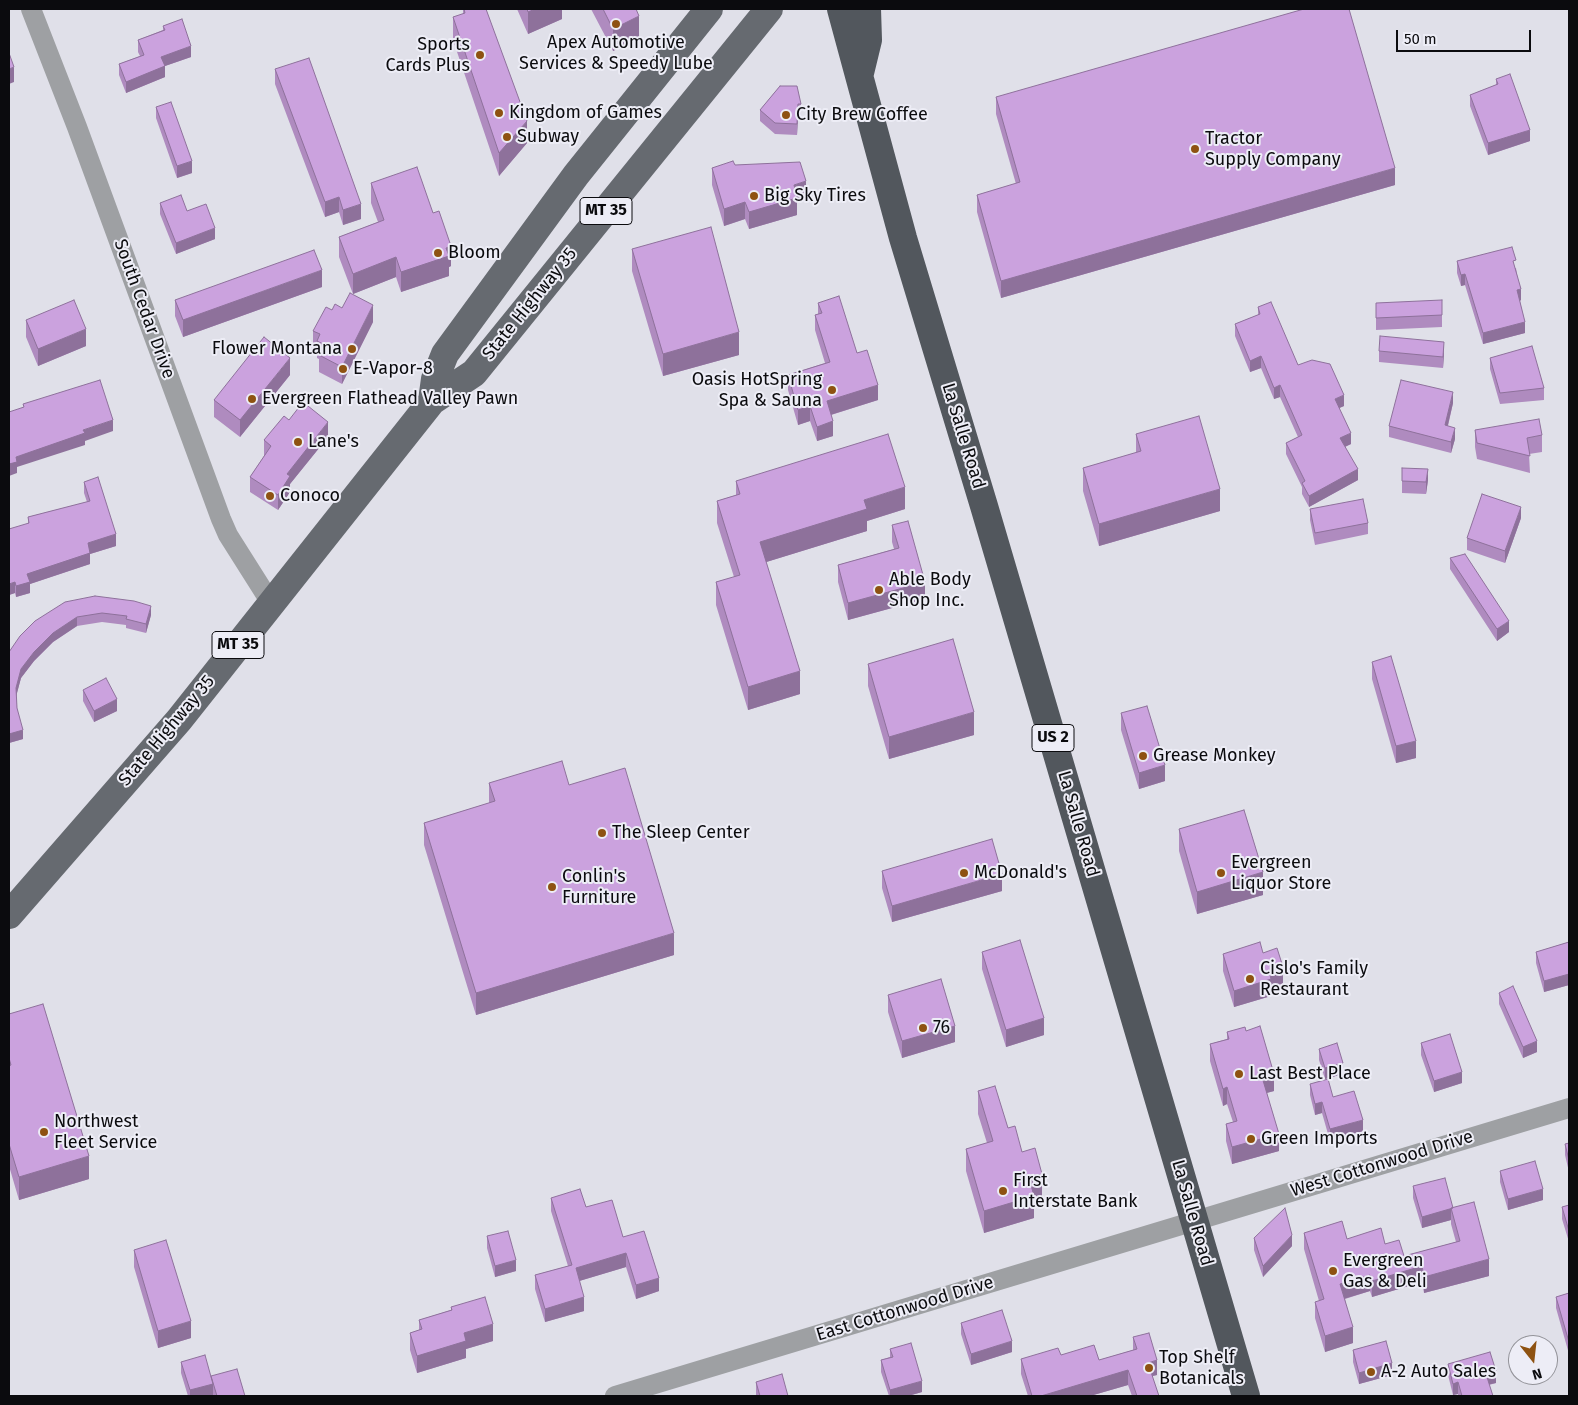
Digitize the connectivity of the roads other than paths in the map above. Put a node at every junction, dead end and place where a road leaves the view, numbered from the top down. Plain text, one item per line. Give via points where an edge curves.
1 (31, 9) edge
2 (709, 9) edge
3 (769, 9) edge
4 (841, 9) edge
5 (867, 9) edge
6 (858, 80) junction
7 (432, 401) junction
8 (271, 603) junction
9 (9, 915) edge
10 (1569, 1108) edge
11 (1194, 1220) junction
12 (615, 1396) edge
13 (1246, 1396) edge

1 - 8 street, South Cedar Drive via 221,519
2 - 7 main road, State Highway 35 / MT 35 via 576,176 445,354 435,379
3 - 7 main road, State Highway 35 / MT 35 via 474,373
4 - 6 highway, US 2
5 - 6 highway, US 2 via 868,40
6 - 11 highway, La Salle Road / US 2
7 - 8 main road, State Highway 35 / MT 35
8 - 9 main road, State Highway 35 / MT 35 via 179,720
10 - 11 street, West Cottonwood Drive
11 - 12 street, East Cottonwood Drive
11 - 13 highway, La Salle Road / US 2

